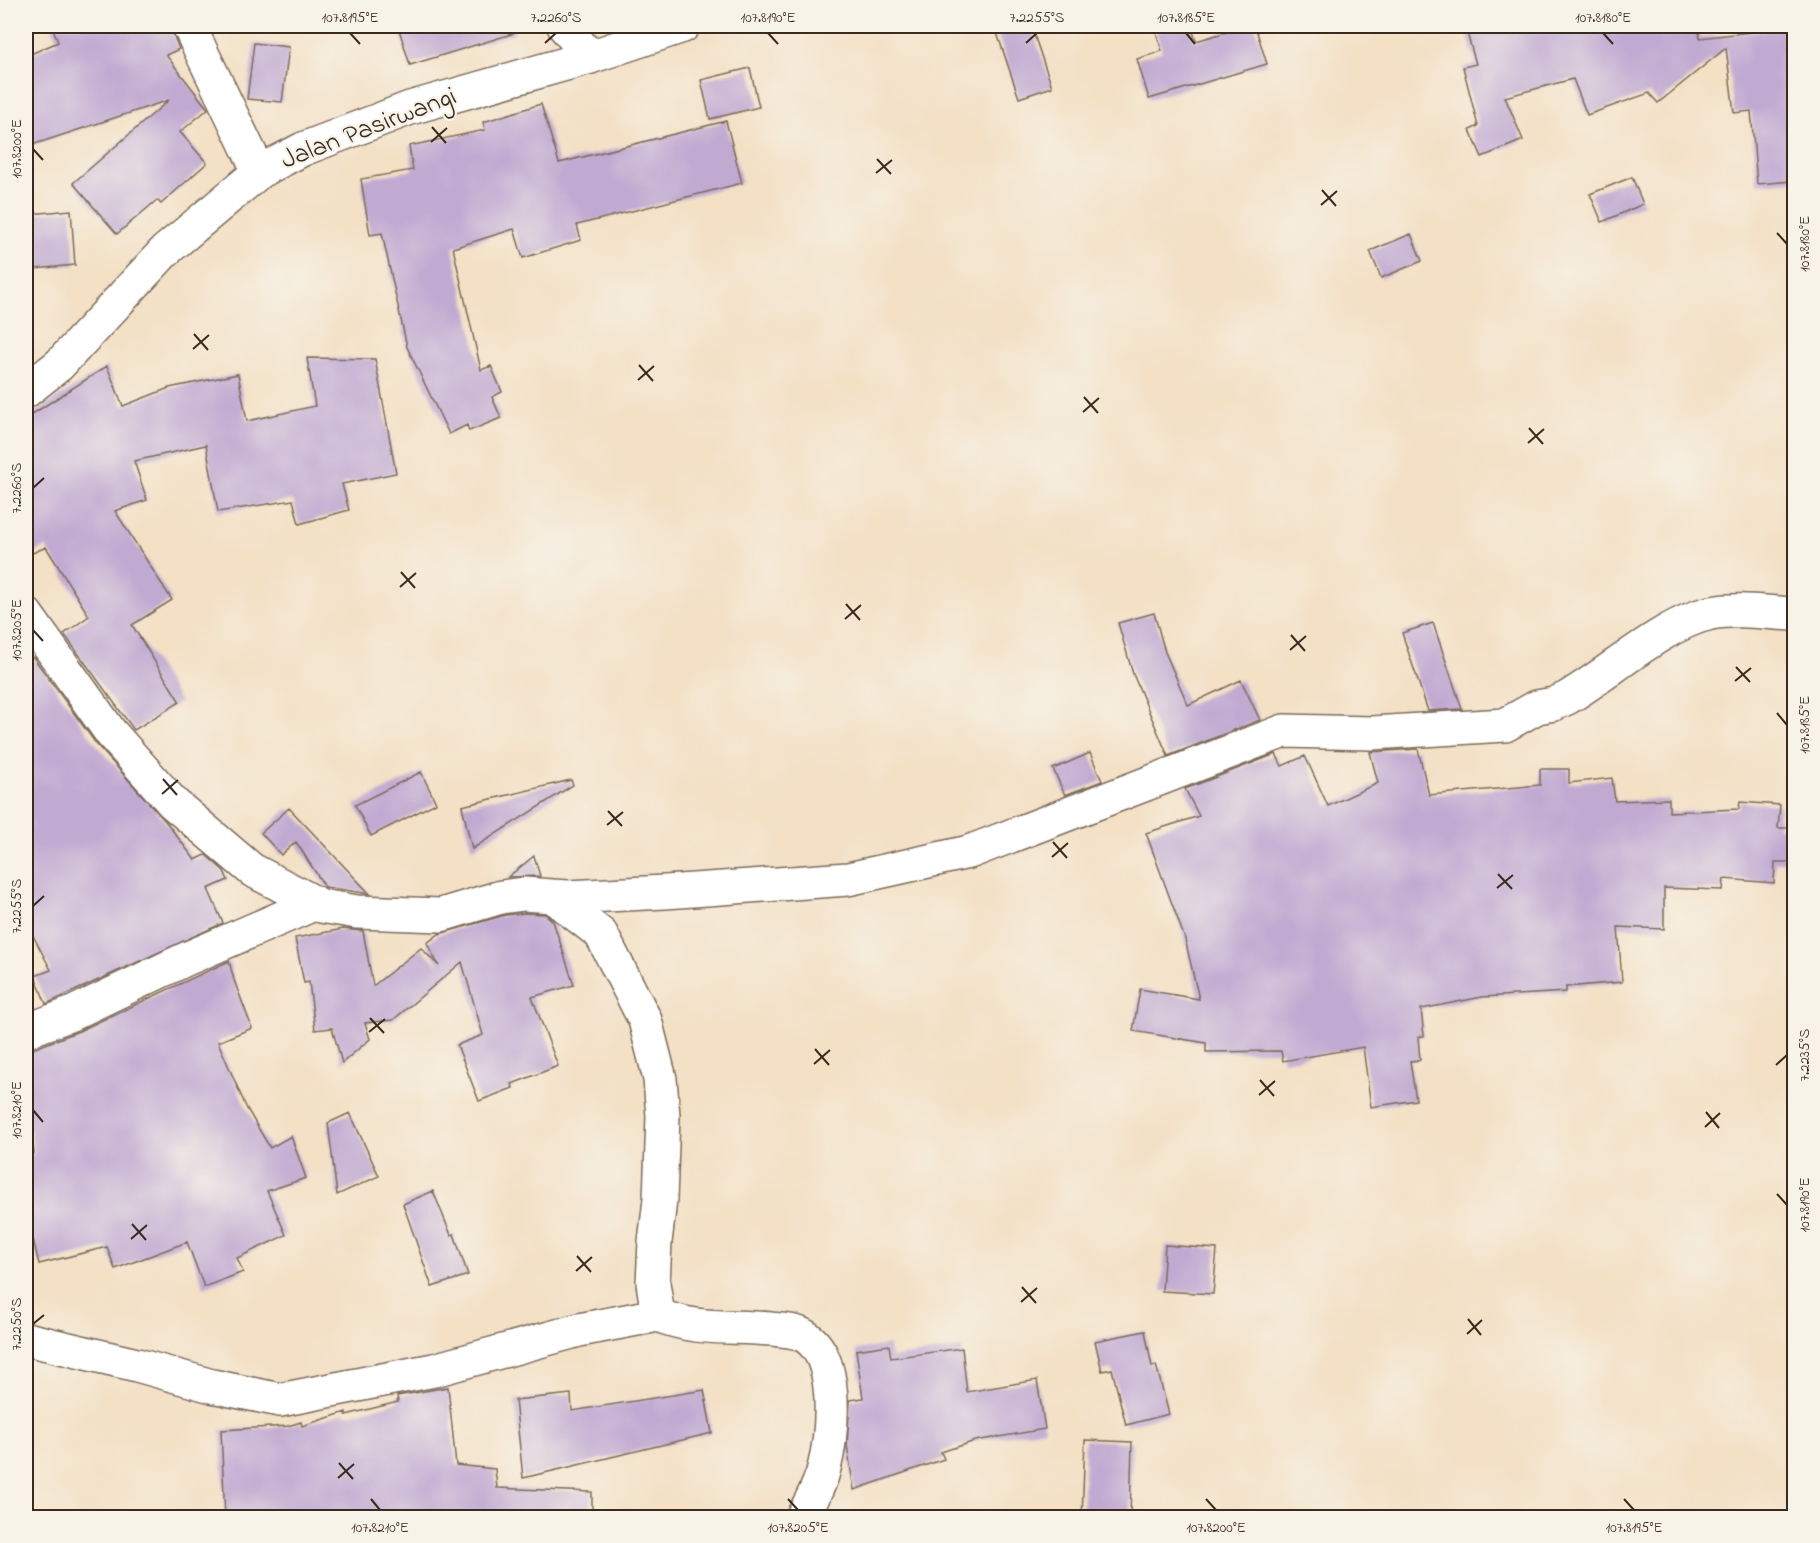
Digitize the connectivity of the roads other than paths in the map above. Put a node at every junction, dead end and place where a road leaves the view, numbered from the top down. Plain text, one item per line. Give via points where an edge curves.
1 (189, 26) edge
2 (564, 26) edge
3 (683, 26) edge
4 (590, 57) junction
5 (259, 172) junction
6 (26, 391) edge
7 (26, 614) edge
8 (1794, 614) edge
9 (552, 896) junction
10 (316, 903) junction
11 (26, 1031) edge
12 (658, 1315) junction
13 (26, 1339) edge
14 (802, 1518) edge

1 - 5 street
2 - 4 street
3 - 4 street, Jalan Pasirwangi
4 - 5 street, Jalan Pasirwangi via 410,108 303,149
5 - 6 street, Jalan Pasirwangi via 165,251 59,365
7 - 10 street via 111,733 173,802 252,870
8 - 9 street via 1733,612 1695,617 1567,698 1537,707 1505,725 1372,733 1284,731 969,852 848,879
9 - 10 street via 501,897 441,915 357,912
9 - 12 street via 601,934 645,1020 656,1060 663,1116 653,1283
10 - 11 street
12 - 13 street via 579,1330 434,1370 280,1400
12 - 14 street via 696,1327 799,1333 813,1342 825,1362 832,1409 829,1449

